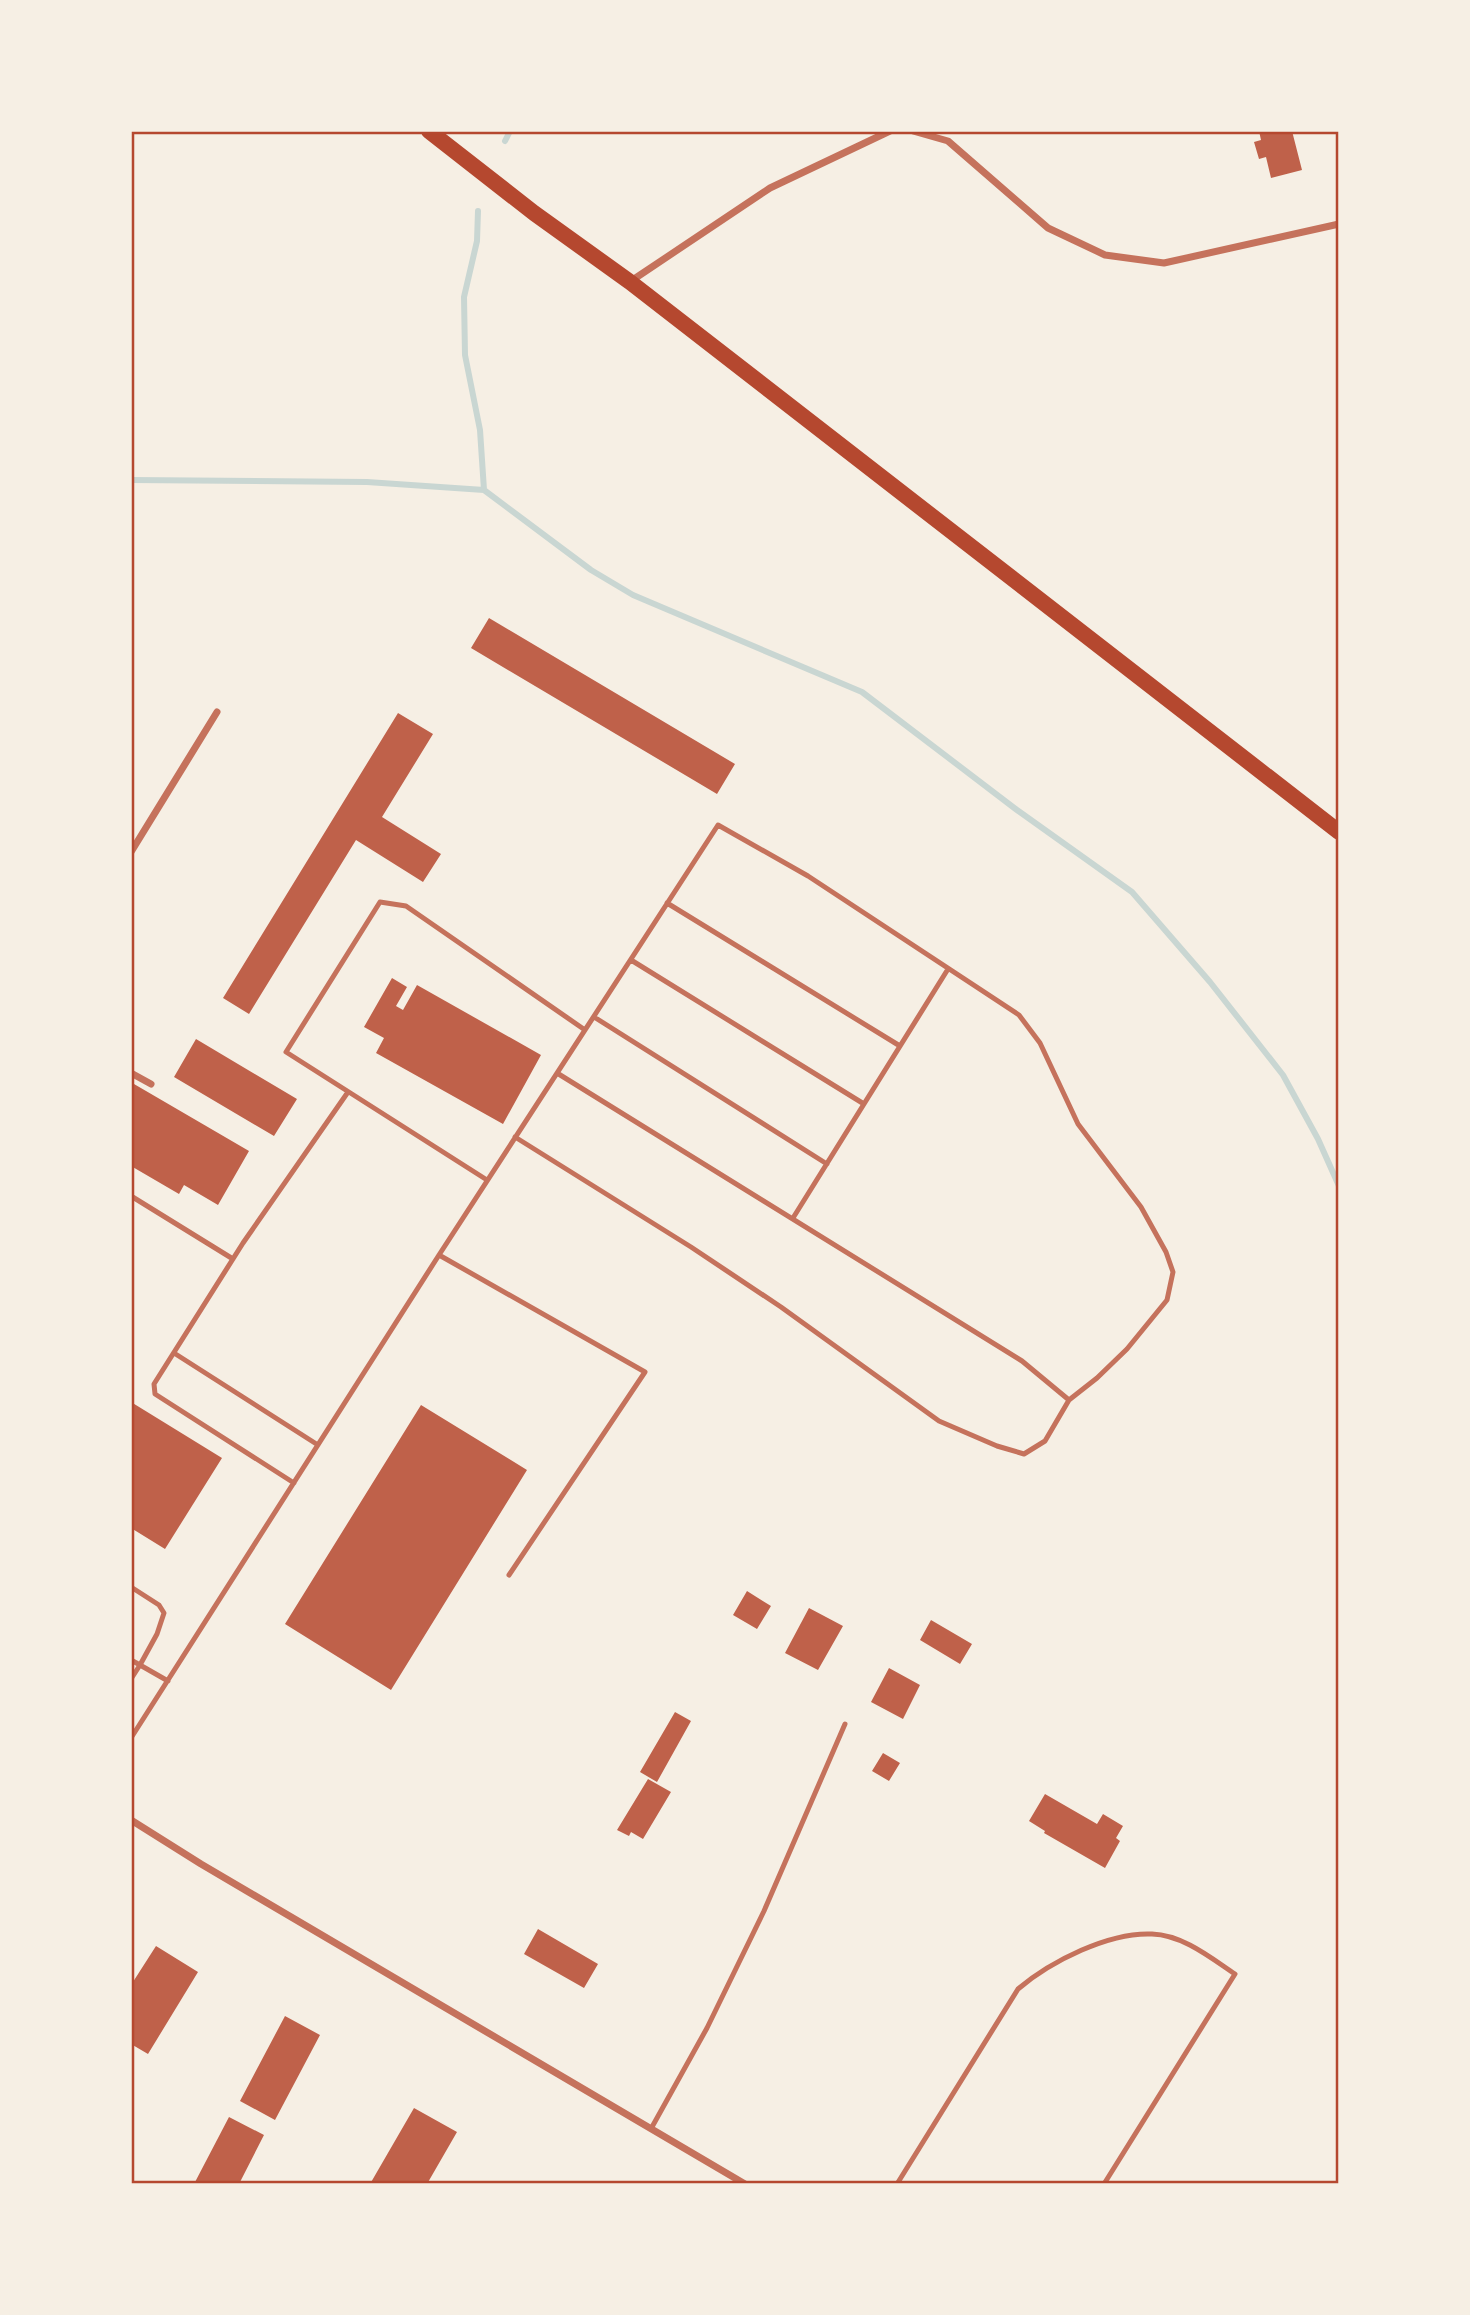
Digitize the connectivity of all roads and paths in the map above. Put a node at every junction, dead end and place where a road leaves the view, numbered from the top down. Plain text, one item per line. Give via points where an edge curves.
1 (429, 131) edge
2 (890, 131) edge
3 (913, 131) edge
4 (1339, 224) edge
5 (630, 282) junction
6 (217, 712) dead end
7 (1339, 832) edge
8 (131, 852) edge
9 (667, 903) junction
10 (631, 960) junction
11 (948, 969) junction
12 (594, 1017) junction
13 (585, 1030) junction
14 (900, 1046) junction
15 (131, 1073) edge
16 (557, 1073) junction
17 (151, 1084) dead end
18 (348, 1093) junction
19 (864, 1104) junction
20 (515, 1137) junction
21 (827, 1164) junction
22 (487, 1180) junction
23 (131, 1196) edge
24 (793, 1218) junction
25 (439, 1255) junction
26 (233, 1259) junction
27 (174, 1353) junction
28 (1069, 1400) junction
29 (318, 1445) junction
30 (294, 1483) junction
31 (509, 1574) dead end
32 (131, 1587) edge
33 (131, 1660) edge
34 (140, 1665) junction
35 (131, 1679) edge
36 (168, 1681) junction
37 (845, 1724) dead end
38 (131, 1738) edge
39 (131, 1820) edge
40 (652, 2127) junction
41 (745, 2184) edge
42 (897, 2184) edge
43 (1104, 2184) edge

1 - 5 main road
2 - 5 street via 770,188
3 - 4 street via 948,141 1048,228 1105,255 1164,263
5 - 7 main road
6 - 8 street
9 - 10 lane
9 - 11 lane via 718,825 808,876
9 - 14 lane
10 - 12 lane
10 - 19 lane
11 - 14 lane
11 - 28 lane via 1019,1015 1040,1043 1078,1125 1140,1207 1173,1272 1167,1300 1151,1320 1127,1349
12 - 13 lane
12 - 21 lane
13 - 16 lane
13 - 18 lane via 406,906 380,902 286,1052
14 - 19 lane
15 - 17 street
16 - 20 lane
16 - 24 lane
18 - 22 lane
18 - 26 lane
19 - 21 lane
20 - 22 lane
20 - 28 lane via 770,1299 939,1421 996,1447 1024,1454 1045,1441
21 - 24 lane
22 - 25 lane
23 - 26 lane
24 - 28 lane via 1022,1361
25 - 29 lane
25 - 31 lane via 645,1372
26 - 27 lane
27 - 29 lane
27 - 30 lane via 154,1384 155,1394
29 - 30 lane
30 - 36 lane
32 - 34 lane via 164,1613
33 - 34 lane
34 - 35 lane
34 - 36 lane
36 - 38 lane
37 - 40 lane via 758,1923
39 - 40 street
40 - 41 street
42 - 43 lane via 1018,1989 1039,1972 1107,1941 1154,1934 1178,1940 1235,1974

